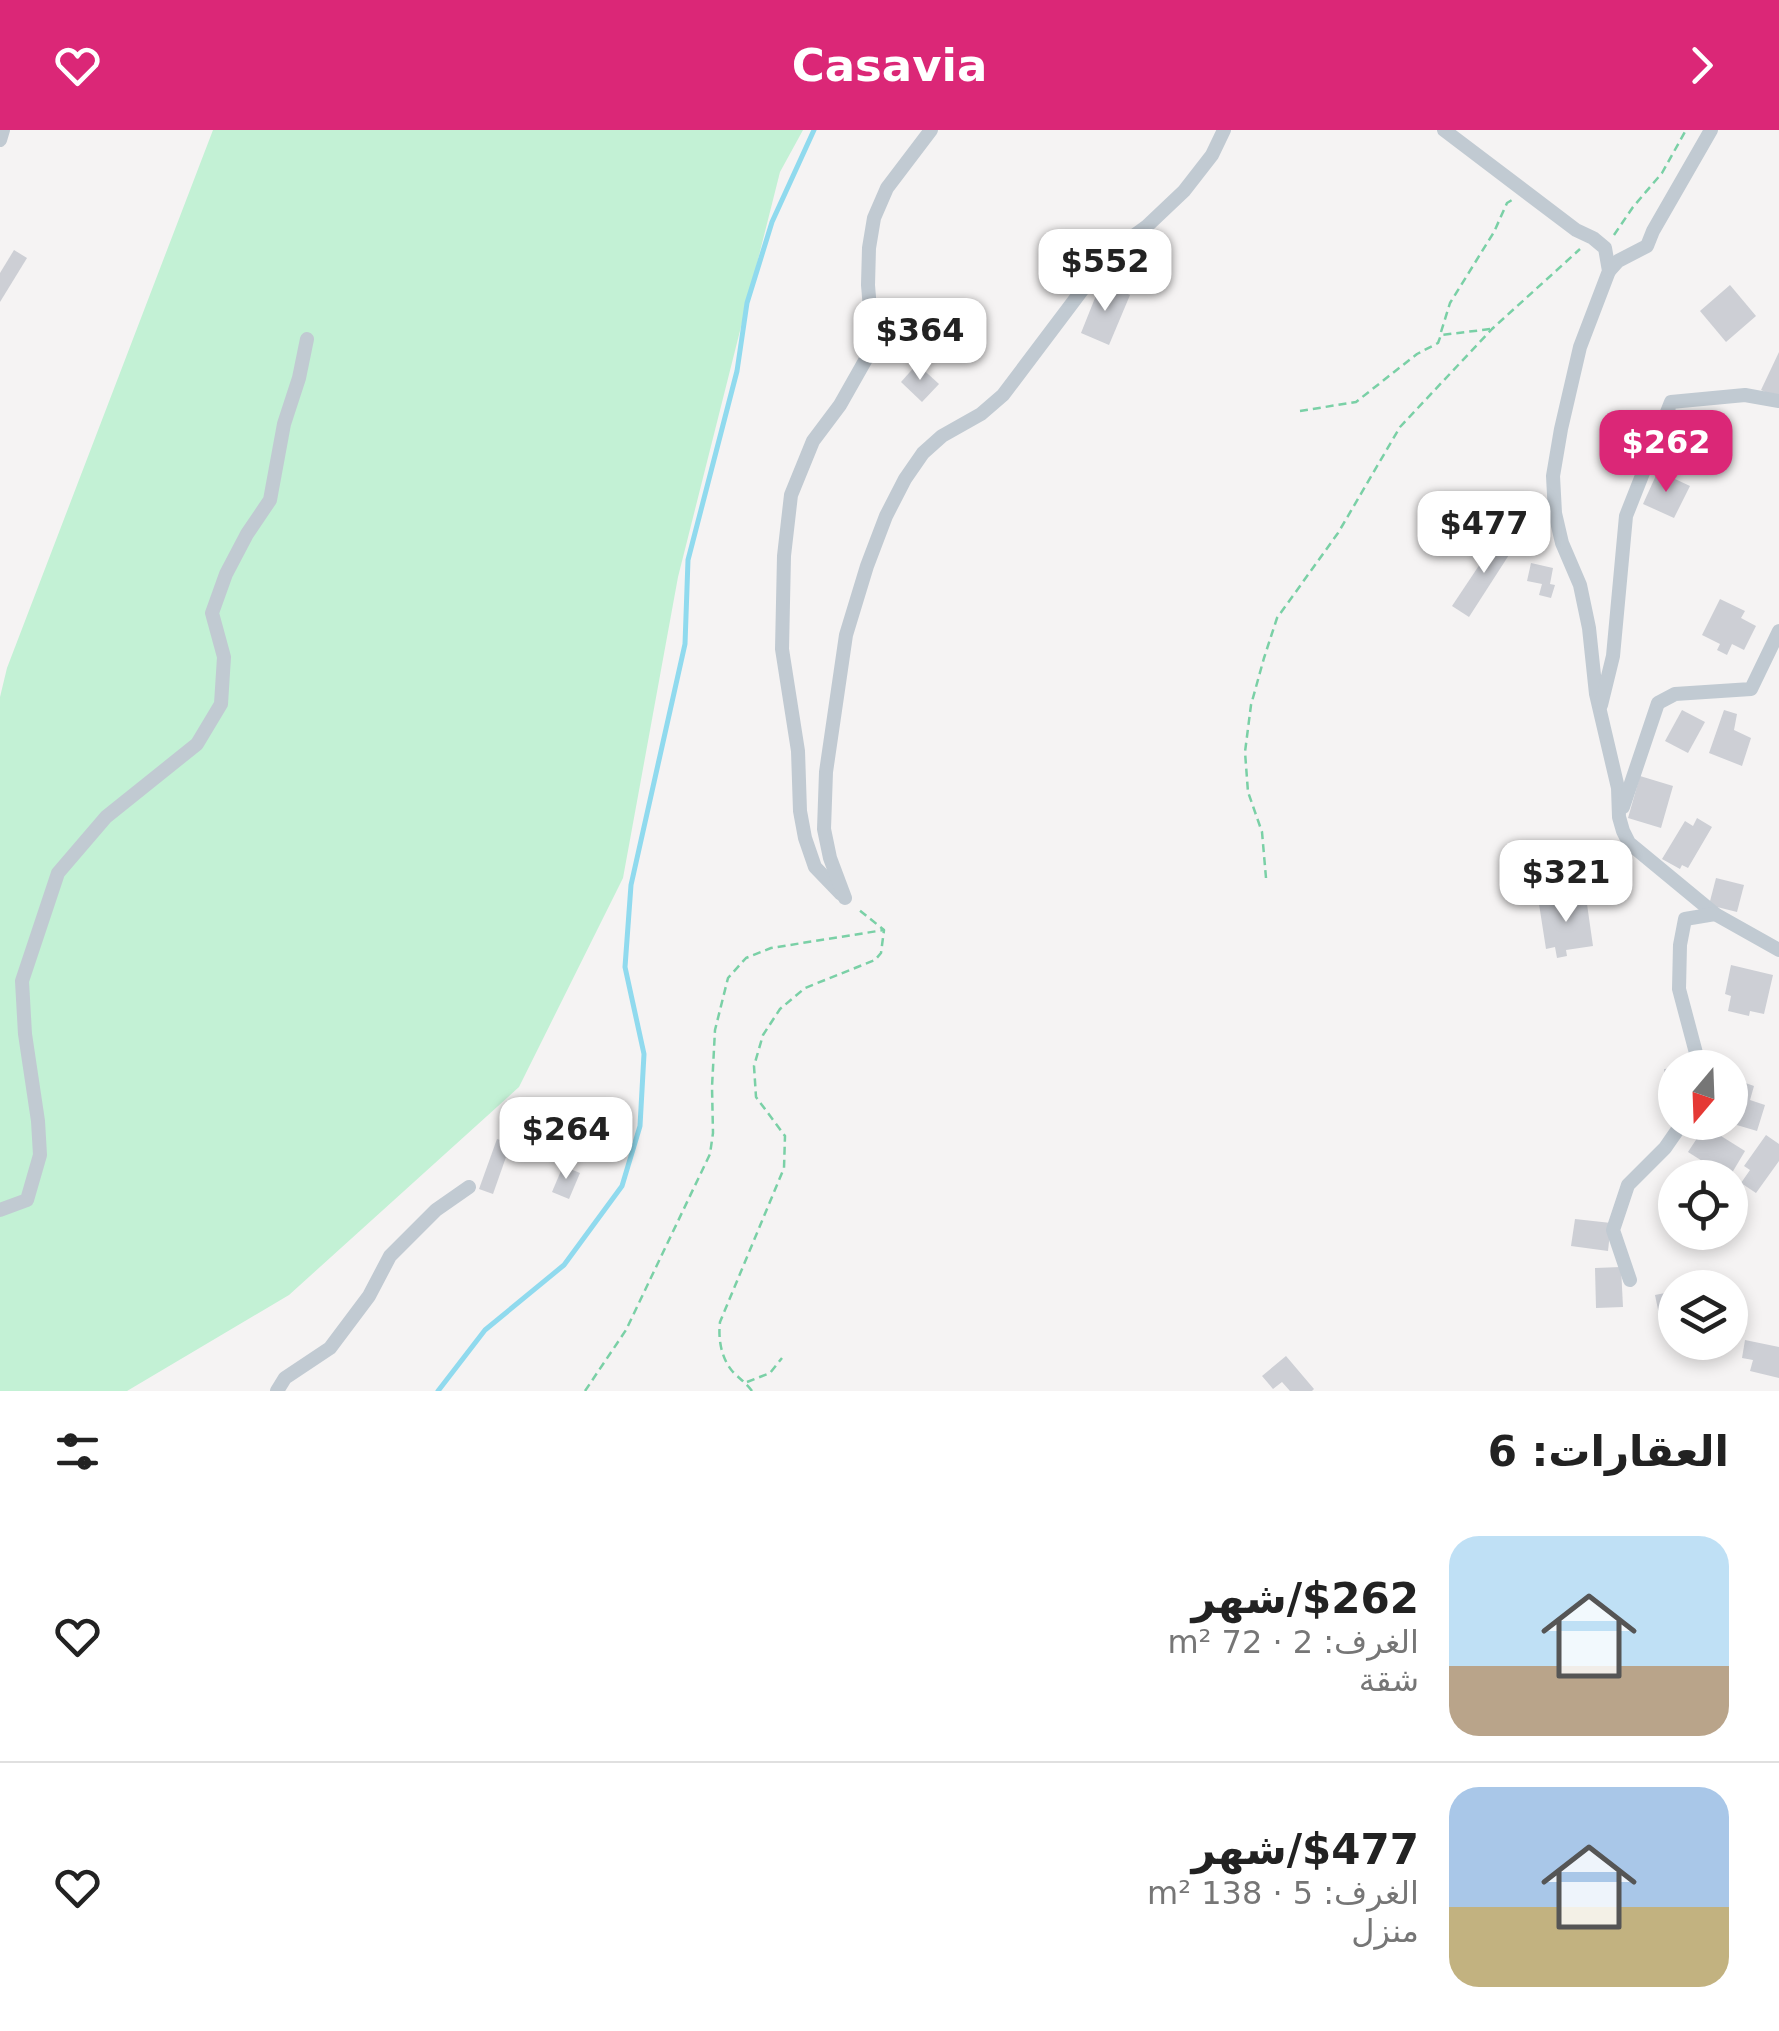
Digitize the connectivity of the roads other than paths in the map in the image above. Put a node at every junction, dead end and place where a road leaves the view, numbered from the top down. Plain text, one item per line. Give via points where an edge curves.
1 (3, 130) edge
2 (931, 130) edge
3 (1224, 130) edge
4 (1444, 130) edge
5 (1711, 130) edge
6 (0, 140) edge
7 (1609, 271) junction
8 (307, 339) dead end
9 (1779, 401) edge
10 (1779, 631) edge
11 (1600, 710) junction
12 (1619, 817) junction
13 (1715, 914) junction
14 (1779, 950) edge
15 (1695, 1050) edge
16 (1671, 1140) edge
17 (468, 1187) dead end
18 (0, 1210) edge
19 (1630, 1280) dead end
20 (278, 1391) edge

1 - 6 street
2 - 3 street via 887,188 874,218 870,352 800,470 784,556 782,650 800,811 815,867 845,898 824,830 826,772 846,635 886,516 923,453 1003,395 1110,253 1184,191
4 - 7 street via 1599,244
5 - 7 street via 1648,246
7 - 11 street via 1580,348 1553,476 1554,513 1580,585
8 - 18 street via 270,500 226,574 212,613 224,657 221,704 197,744 106,817 58,874 22,981 40,1154 27,1200
9 - 11 street via 1745,395 1671,402 1626,516 1613,656
10 - 12 street via 1752,688 1675,694 1658,703
11 - 12 street
12 - 13 street via 1629,843
13 - 14 street
13 - 15 street via 1685,918 1680,945 1679,989
16 - 19 street via 1628,1185 1613,1230
17 - 20 street via 390,1256 330,1348 285,1378

